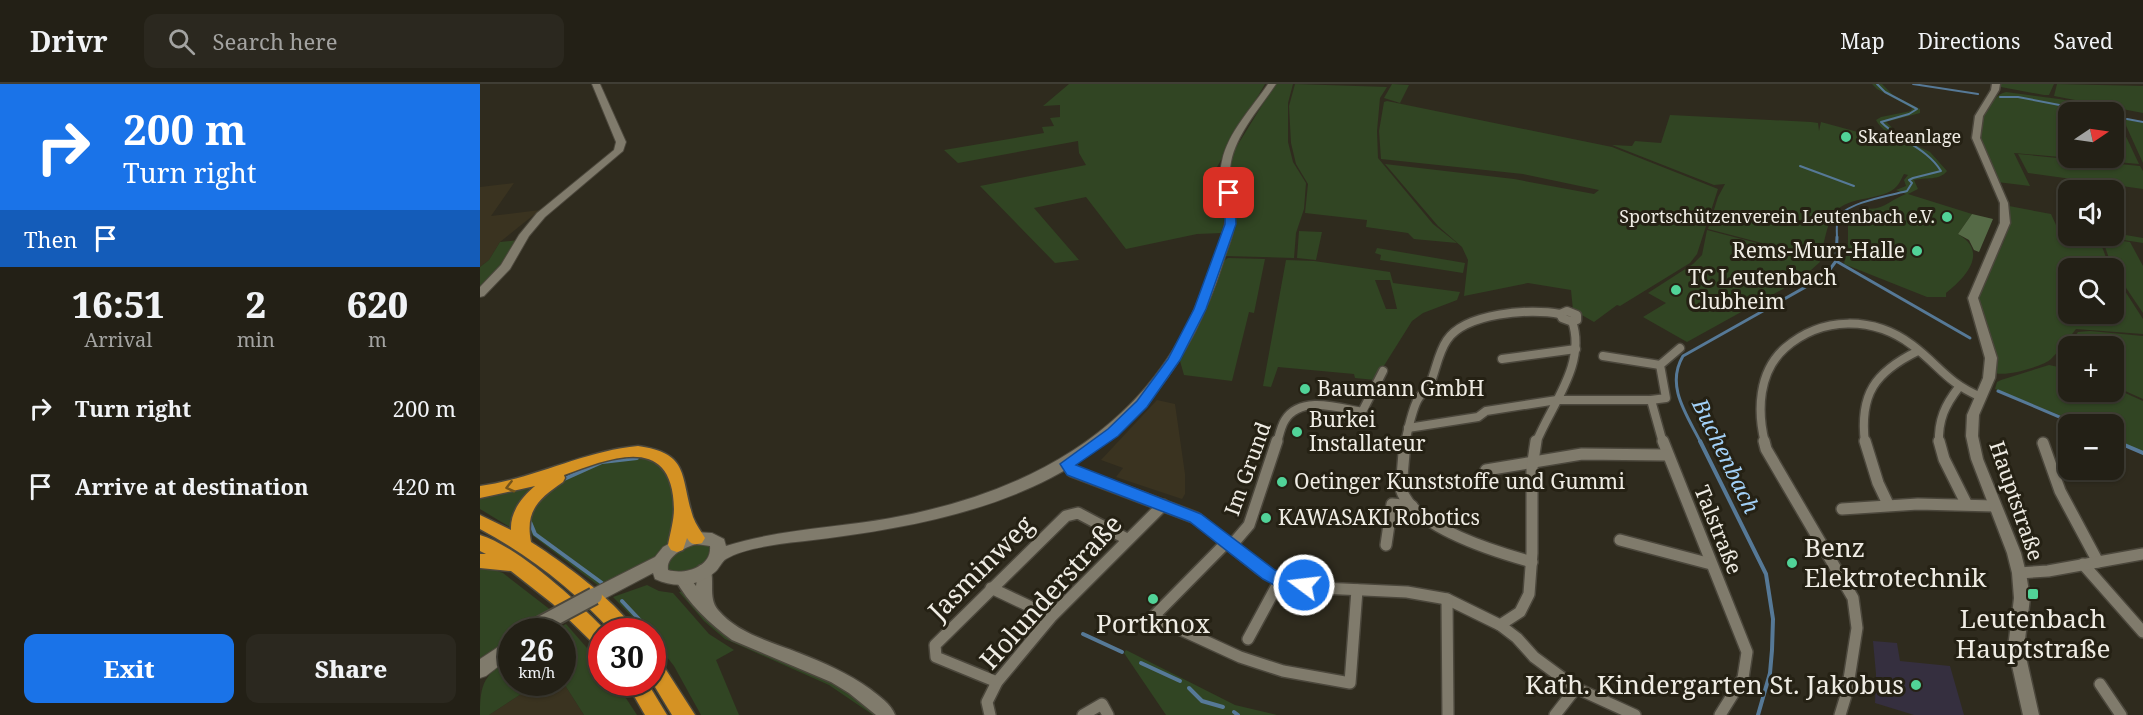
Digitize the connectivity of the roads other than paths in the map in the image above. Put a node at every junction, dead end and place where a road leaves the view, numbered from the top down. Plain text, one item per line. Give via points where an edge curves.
1 (596, 84) edge
2 (1272, 84) edge
3 (1996, 84) edge
4 (480, 294) edge
5 (1680, 348) dead end
6 (1576, 349) junction
7 (1918, 351) junction
8 (1603, 356) dead end
9 (1502, 359) dead end
10 (1660, 365) junction
11 (1383, 371) dead end
12 (1959, 387) junction
13 (1981, 397) junction
14 (1557, 400) junction
15 (1651, 400) junction
16 (1408, 428) junction
17 (2043, 443) dead end
18 (1667, 455) junction
19 (1532, 462) junction
20 (1067, 464) junction
21 (579, 465) junction
22 (1485, 470) dead end
23 (480, 492) edge
24 (1966, 503) junction
25 (1888, 504) junction
26 (1163, 505) junction
27 (1412, 506) junction
28 (1994, 506) junction
29 (1842, 509) dead end
30 (681, 514) junction
31 (480, 521) edge
32 (696, 538) junction
33 (1127, 540) junction
34 (1620, 540) dead end
35 (480, 542) edge
36 (1229, 544) junction
37 (677, 545) junction
38 (1386, 545) dead end
39 (523, 546) junction
40 (718, 549) junction
41 (2143, 554) edge
42 (480, 561) edge
43 (1532, 562) junction
44 (2098, 562) junction
45 (515, 564) junction
46 (1711, 564) junction
47 (2083, 564) junction
48 (661, 568) junction
49 (704, 570) junction
50 (2019, 573) junction
51 (682, 579) junction
52 (1280, 580) junction
53 (991, 588) junction
54 (1358, 590) junction
55 (1447, 598) junction
56 (1029, 606) dead end
57 (711, 615) junction
58 (554, 618) edge
59 (611, 618) edge
60 (588, 625) edge
61 (1500, 625) junction
62 (2143, 632) edge
63 (1248, 639) dead end
64 (498, 652) edge
65 (498, 655) edge
66 (480, 662) edge
67 (480, 670) edge
68 (997, 682) junction
69 (2100, 684) dead end
70 (666, 686) edge
71 (1576, 688) junction
72 (644, 696) edge
73 (656, 715) edge
74 (684, 715) edge
75 (887, 715) edge
76 (990, 715) edge
77 (1083, 715) edge
78 (1108, 715) edge
79 (1448, 715) edge
80 (1555, 715) edge
81 (1635, 715) edge
82 (1720, 715) edge
83 (1840, 715) edge
84 (2031, 715) edge
85 (2121, 715) edge

1 - 4 main road via 621,142 618,151 541,215 506,267
2 - 20 main road via 1233,144 1226,162 1230,224 1191,330 1142,404 1113,432
3 - 13 street, Hauptstraße via 1979,116 1976,138 2004,203 2005,223 1973,298 1991,358 1989,378
5 - 10 street
6 - 9 street
6 - 14 street
6 - 16 street via 1578,337 1572,321 1578,318 1567,311 1490,318 1458,329 1440,353
7 - 12 street
7 - 25 street via 1891,365 1864,398 1862,440
7 - 83 street via 1902,338 1875,327 1849,322 1827,325 1793,342 1774,362 1760,404 1760,426 1770,457 1853,598 1857,628
8 - 10 street
10 - 15 street via 1666,398
11 - 36 street, Im Grund via 1362,412 1304,405 1289,412 1249,525
12 - 13 street
12 - 24 street via 1948,399 1937,429 1938,442
13 - 28 street, Hauptstraße via 1973,415 1972,436
14 - 15 street
14 - 16 street
14 - 19 street via 1535,444
15 - 18 street, Talstraße
16 - 27 street via 1399,487
17 - 44 street via 2060,491
18 - 19 street via 1609,453
18 - 46 street, Talstraße
19 - 22 street
19 - 43 street
20 - 26 street via 1072,471
20 - 40 main road via 1014,491 929,517
21 -> 23 highway via 510,487
21 - 30 highway via 627,452 664,459 673,473
21 - 39 highway via 548,483 528,503 520,522
24 - 25 street
24 - 28 street
25 - 29 street
26 - 33 street, Holunderstraße
26 - 36 street via 1196,518
27 - 38 street via 1392,504
27 - 43 street via 1451,531
28 - 50 street, Hauptstraße
30 - 32 highway
30 - 37 highway
31 - 39 highway
32 - 37 main road
32 - 40 main road via 707,538
33 - 53 street, Jasminweg via 1072,513
33 - 68 street, Holunderstraße via 1052,616
34 - 46 street
35 - 45 highway
36 - 52 street
36 - 54 street via 1153,617 1240,657 1283,670 1350,682
37 - 48 main road
39 - 59 highway via 586,593
40 - 49 main road
41 - 44 street
42 - 45 highway
43 - 61 street via 1524,607
44 - 47 street
45 - 60 highway
46 - 82 street, Talstraße via 1747,652 1741,684
47 - 50 street
47 - 62 street
48 - 51 main road via 672,580
48 - 58 main road, bridge
49 - 51 main road
49 - 57 street via 703,589
50 - 84 street, Hauptstraße via 2022,598 2016,648
51 - 57 street
52 - 54 street
52 - 63 street
53 - 56 street, Holunderstraße
53 - 68 street, Jasminweg via 935,645 936,657
54 - 55 street
55 - 61 street
55 - 79 street
57 - 75 street via 738,635 851,686
61 - 71 street
64 - 66 main road
65 - 67 main road
68 - 76 street, Holunderstraße via 988,696 986,707
69 - 85 street
70 - 74 highway
71 - 80 street
71 - 81 street
72 - 73 highway
77 - 78 street via 1102,704

